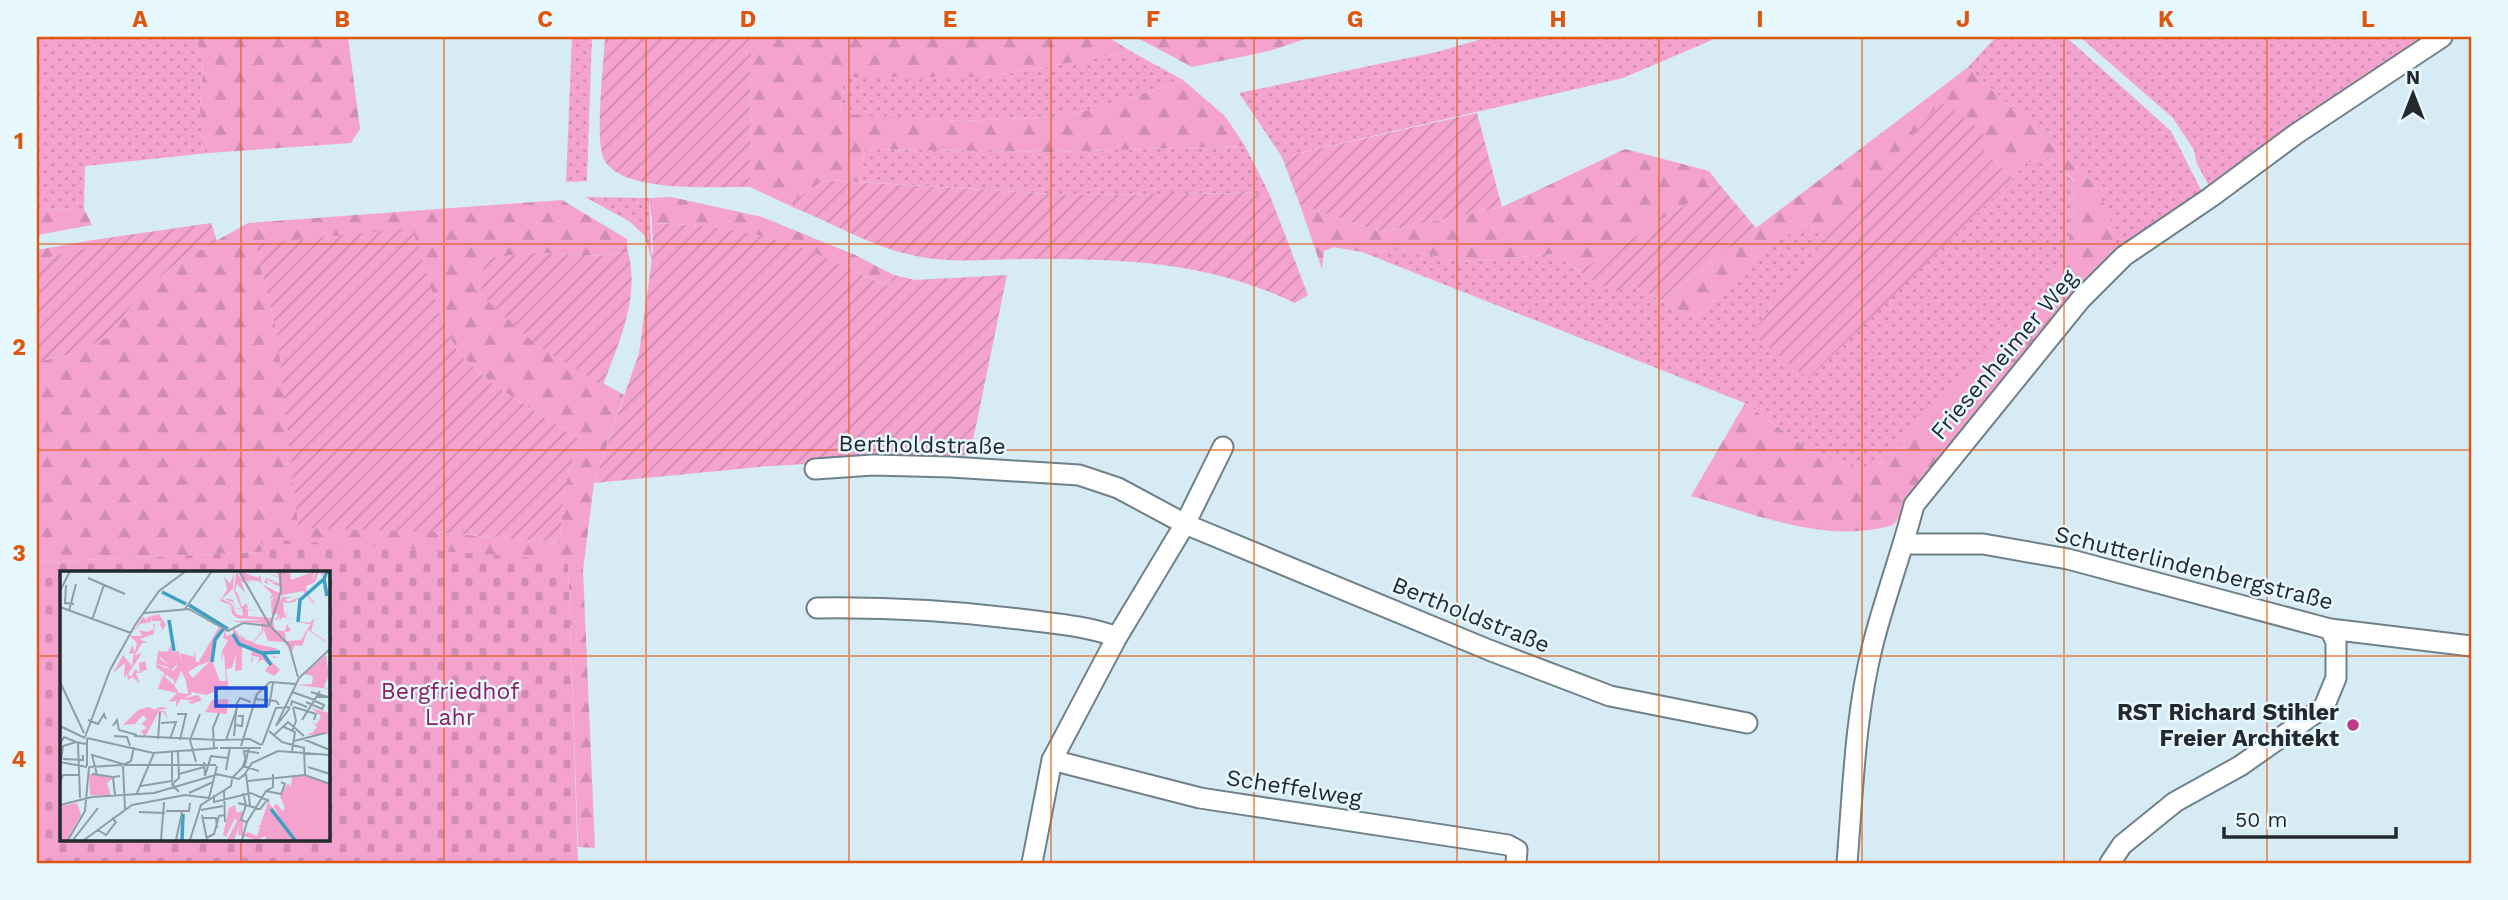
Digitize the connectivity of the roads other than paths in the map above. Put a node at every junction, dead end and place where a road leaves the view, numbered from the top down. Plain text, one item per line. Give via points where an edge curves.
1 (2442, 37) edge
2 (1223, 447) dead end
3 (815, 469) dead end
4 (1185, 524) junction
5 (1904, 544) junction
6 (817, 608) dead end
7 (2330, 629) junction
8 (1117, 637) junction
9 (2471, 646) edge
10 (1747, 723) dead end
11 (1052, 760) junction
12 (1032, 863) edge
13 (1516, 863) edge
14 (1847, 863) edge
15 (2110, 863) edge

1 - 5 street, Friesenheimer Weg via 2296,134 2124,256 2099,279 1913,505
2 - 4 street
3 - 4 street, Bertholdstraße via 899,466 1079,475 1118,488
4 - 8 street
4 - 10 street, Bertholdstraße via 1610,696
5 - 7 street, Schutterlindenbergstraße via 1983,544 2068,559
5 - 14 street, Friesenheimer Weg via 1872,645 1857,734
6 - 8 street via 954,611 1093,628
7 - 9 street, Schutterlindenbergstraße
7 - 15 street via 2336,642 2336,678 2324,707 2240,766 2175,802 2122,845
8 - 11 street
11 - 12 street
11 - 13 street, Scheffelweg via 1200,798 1508,845 1517,850

